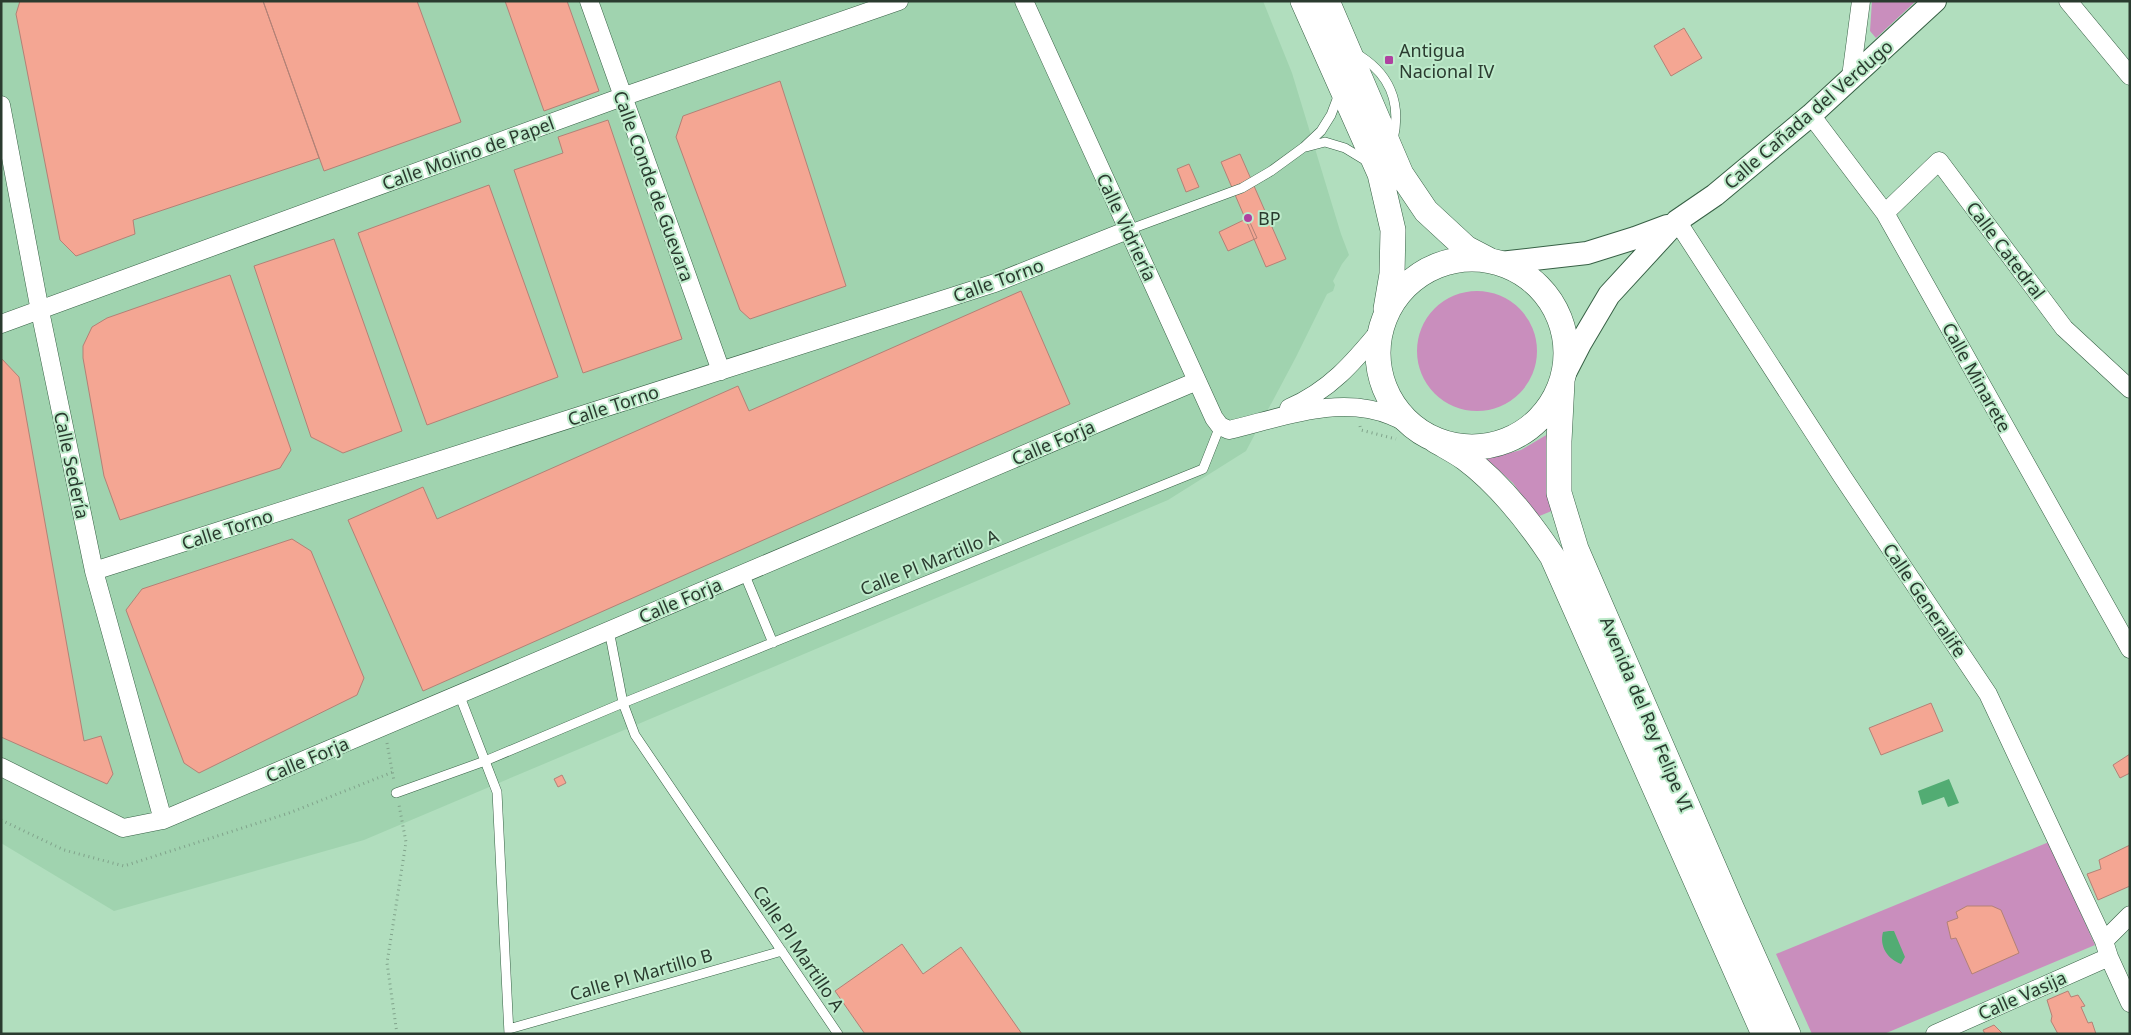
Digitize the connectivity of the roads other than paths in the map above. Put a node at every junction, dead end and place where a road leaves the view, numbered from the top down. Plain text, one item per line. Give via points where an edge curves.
1 (590, 1) edge
2 (1024, 1) edge
3 (1303, 1) edge
4 (1328, 1) edge
5 (1861, 1) edge
6 (1935, 1) edge
7 (2068, 1) edge
8 (889, 3) edge
9 (2130, 76) edge
10 (1851, 77) junction
11 (1341, 89) junction
12 (622, 97) junction
13 (1, 105) edge
14 (1811, 115) junction
15 (1304, 148) junction
16 (1380, 174) junction
17 (1886, 213) junction
18 (1677, 221) junction
19 (1128, 230) junction
20 (1495, 262) junction
21 (40, 311) junction
22 (1383, 323) junction
23 (1, 324) edge
24 (721, 371) junction
25 (1563, 379) junction
26 (1197, 381) junction
27 (2130, 389) edge
28 (1220, 426) junction
29 (1247, 426) junction
30 (1416, 436) junction
31 (94, 571) junction
32 (744, 573) junction
33 (609, 630) junction
34 (773, 642) junction
35 (2130, 649) edge
36 (459, 694) junction
37 (623, 703) junction
38 (485, 761) junction
39 (1, 766) edge
40 (396, 793) road end
41 (163, 820) junction
42 (2130, 915) edge
43 (2107, 949) junction
44 (782, 951) junction
45 (2130, 1003) edge
46 (509, 1031) edge
47 (838, 1034) edge
48 (1764, 1034) edge
49 (1788, 1034) edge
50 (1935, 1034) edge

1 - 12 street, Calle Conde de Guevara
2 - 19 street, Calle Vidriería
3 - 11 main road
4 - 20 main road via 1401,174 1426,211 1466,248
5 - 10 street
6 - 10 street, Calle Cañada del Verdugo
7 - 9 street
8 - 12 street, Calle Molino de Papel
10 - 14 street, Calle Cañada del Verdugo
11 - 15 lane via 1321,131
11 - 16 main road
12 - 21 street, Calle Molino de Papel
12 - 24 street, Calle Conde de Guevara
13 - 21 street, Calle Sedería
14 - 17 street, Calle Minarete
14 - 18 street, Calle Cañada del Verdugo via 1715,196
15 - 16 lane via 1325,142 1345,148
15 - 19 lane via 1242,188
16 - 22 main road via 1394,230 1392,274
17 - 27 street, Calle Catedral via 1938,160 2064,328
17 - 35 street, Calle Minarete
18 - 20 street via 1586,253
18 - 25 street via 1609,295
18 - 43 street, Calle Generalife via 1988,694
19 - 24 street, Calle Torno via 995,283
19 - 26 street, Calle Vidriería
20 - 22 main road via 1468,259 1447,262 1427,270 1400,293
20 - 25 main road, Avenida del Rey Felipe VI via 1525,275 1546,294 1560,319 1566,347
21 - 23 street, Calle Molino de Papel
21 - 31 street, Calle Sedería
22 - 29 street via 1335,381 1304,401
22 - 30 main road, Avenida del Rey Felipe VI via 1378,352 1380,374 1387,395
24 - 31 street, Calle Torno
25 - 30 main road via 1547,410 1524,432 1496,444 1465,447
25 - 49 main road, Avenida del Rey Felipe VI via 1559,493 1576,549
26 - 28 street, Calle Vidriería
26 - 32 street, Calle Forja
28 - 29 street via 1230,430
28 - 34 lane, Calle Pl Martillo A via 1203,470
29 - 30 street via 1340,406 1392,416
30 - 48 main road, Avenida del Rey Felipe VI via 1464,457 1487,476 1534,529 1552,556
31 - 41 street, Calle Sedería
32 - 33 street, Calle Forja
32 - 34 lane
33 - 36 street, Calle Forja
33 - 37 lane, Calle Pl Martillo A
34 - 37 lane, Calle Pl Martillo A
36 - 38 lane
36 - 41 street, Calle Forja
37 - 38 lane, Calle Pl Martillo A
37 - 44 lane, Calle Pl Martillo A via 635,735
38 - 40 lane, Calle Pl Martillo A
38 - 46 lane via 497,792
39 - 41 street, Calle Forja via 123,828
42 - 43 street
43 - 45 street, Calle Generalife
43 - 50 street, Calle Vasija
44 - 46 lane, Calle Pl Martillo B
44 - 47 lane, Calle Pl Martillo A

